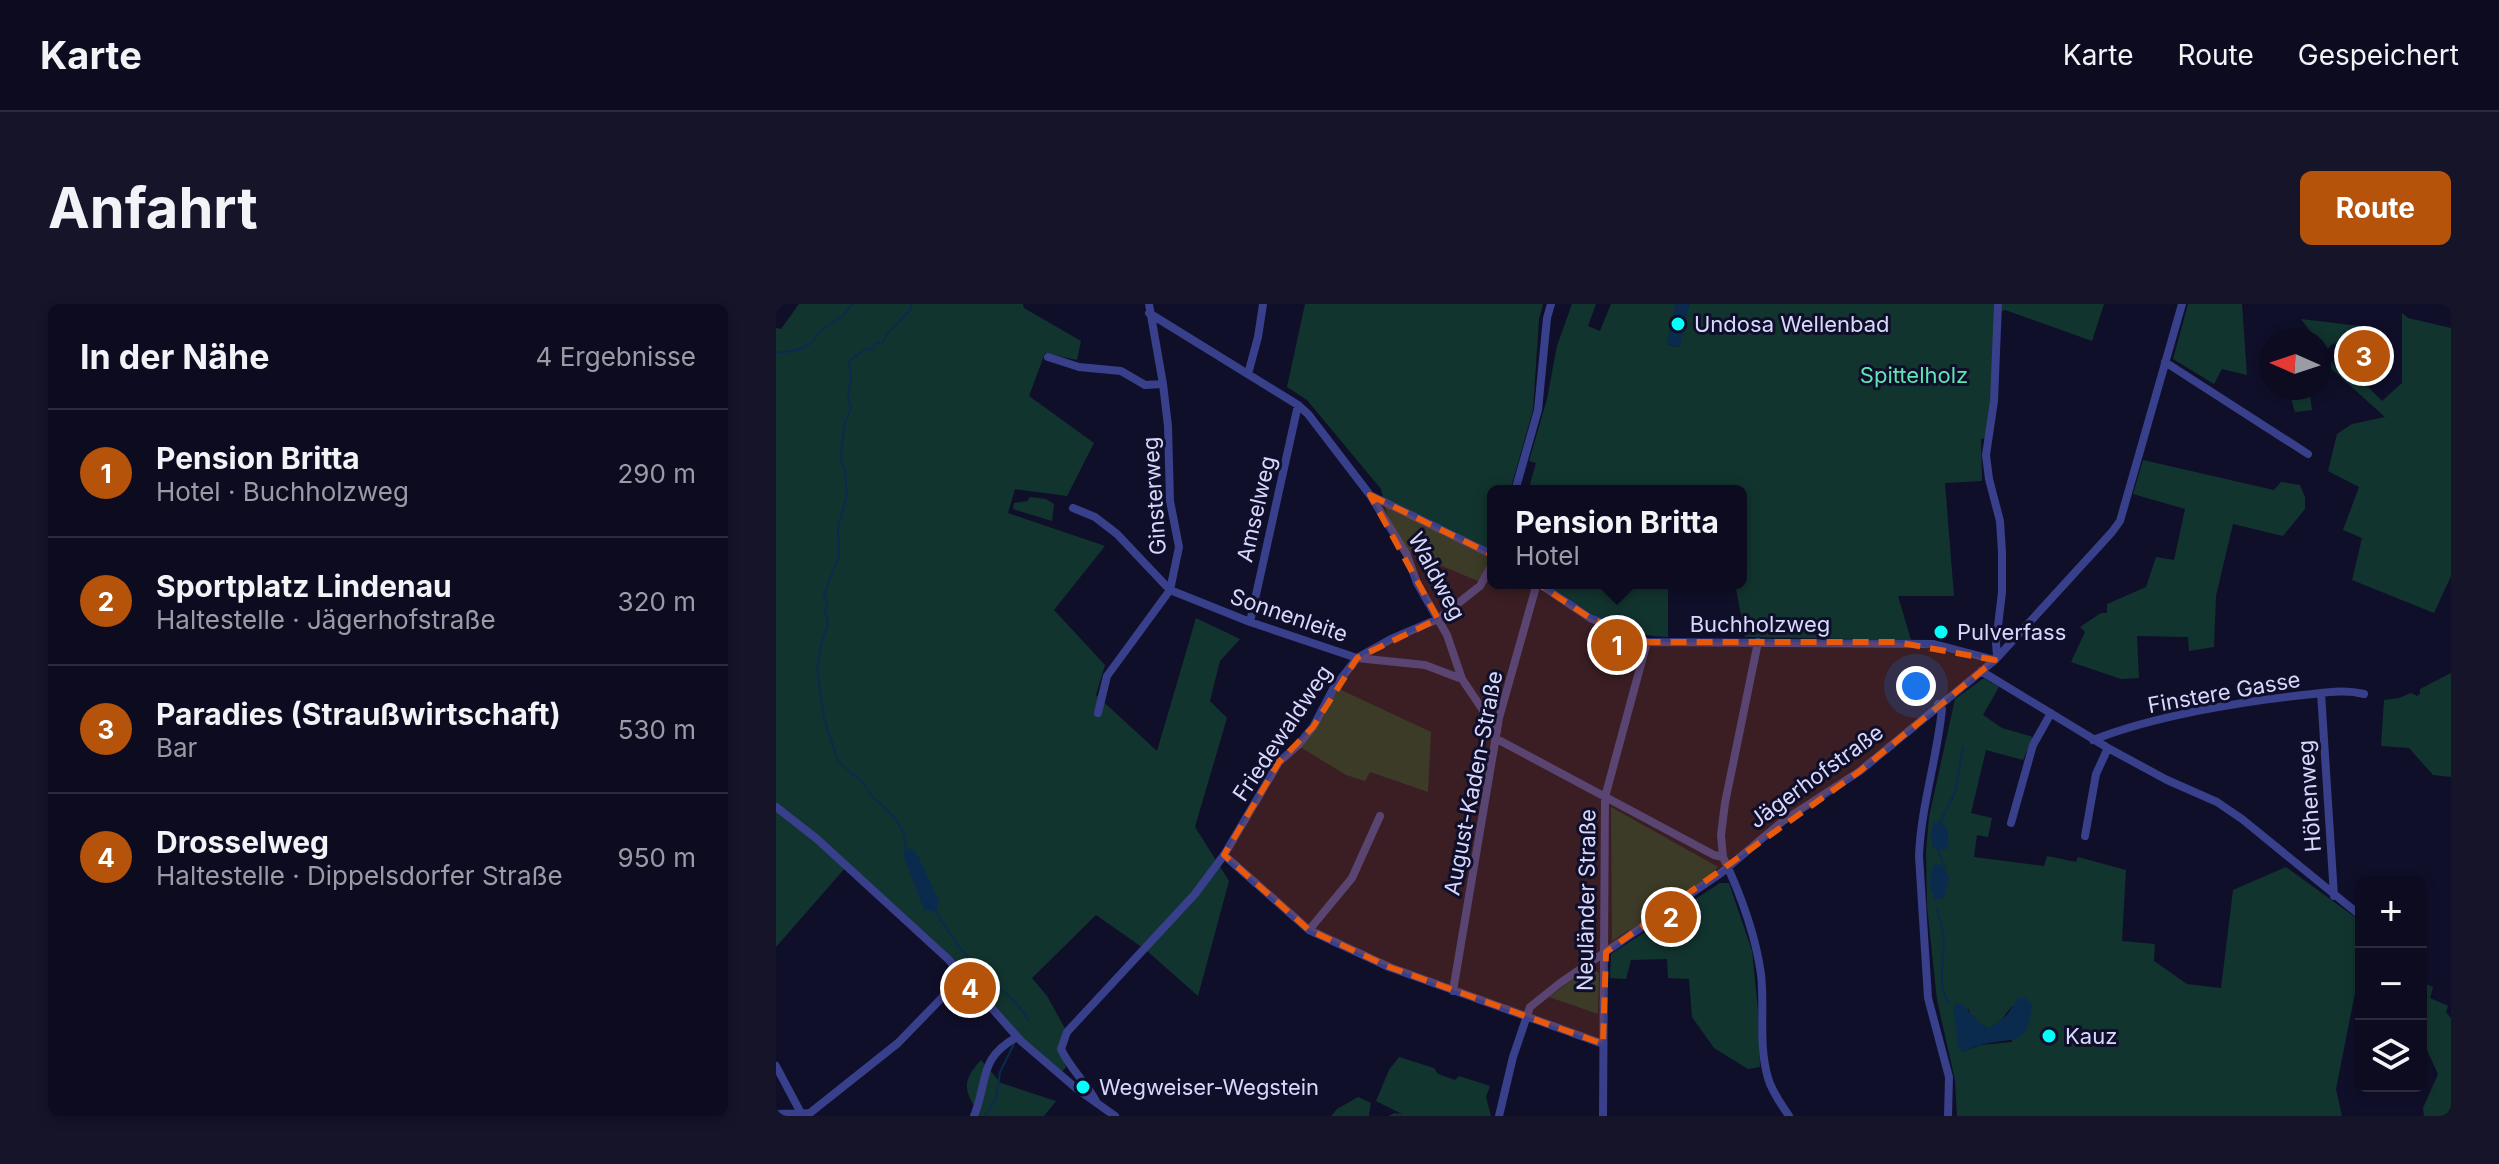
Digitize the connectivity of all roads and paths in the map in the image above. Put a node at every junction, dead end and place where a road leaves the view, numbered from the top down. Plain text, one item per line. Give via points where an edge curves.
1 (1263, 304) edge
2 (1551, 304) edge
3 (1998, 304) edge
4 (2182, 304) edge
5 (1147, 307) edge
6 (1048, 357) dead end
7 (2165, 362) junction
8 (1248, 374) junction
9 (1163, 384) junction
10 (1298, 405) junction
11 (2308, 454) dead end
12 (1517, 485) edge
13 (1370, 495) junction
14 (1073, 508) dead end
15 (1487, 552) edge
16 (1487, 574) edge
17 (1536, 589) edge
18 (1547, 589) edge
19 (1170, 590) junction
20 (1438, 619) junction
21 (1250, 622) junction
22 (1647, 642) junction
23 (1758, 642) junction
24 (1357, 658) junction
25 (1996, 658) junction
26 (1981, 671) junction
27 (1462, 679) junction
28 (2321, 693) junction
29 (2364, 694) dead end
30 (1938, 704) junction
31 (1098, 713) dead end
32 (2051, 713) junction
33 (1496, 735) junction
34 (2093, 740) junction
35 (2108, 748) junction
36 (1605, 797) junction
37 (776, 807) edge
38 (1380, 816) dead end
39 (2011, 823) dead end
40 (2085, 836) dead end
41 (1224, 855) junction
42 (1726, 862) junction
43 (2334, 896) junction
44 (2355, 912) edge
45 (1309, 930) junction
46 (1606, 952) junction
47 (963, 976) junction
48 (1453, 991) junction
49 (1525, 1018) junction
50 (1017, 1037) junction
51 (1603, 1044) junction
52 (776, 1066) edge
53 (1097, 1103) junction
54 (779, 1112) edge
55 (802, 1115) edge
56 (974, 1116) edge
57 (1115, 1116) edge
58 (1499, 1116) edge
59 (1603, 1116) edge
60 (1789, 1116) edge
61 (1948, 1116) edge

1 - 8 street
2 - 12 street via 1538,410
3 - 25 street via 1986,455 2002,552
4 - 7 street, Jägerhofstraße
5 - 8 street
5 - 9 street, Ginsterweg
6 - 9 street via 1121,371 1145,385
7 - 11 street
7 - 25 street, Jägerhofstraße via 2120,521
8 - 10 street
9 - 19 street, Ginsterweg via 1170,501 1179,547
10 - 13 street
10 - 21 street, Amselweg
13 - 15 street
13 - 20 street, Waldweg
14 - 19 street, Sonnenleite via 1117,534
16 - 20 street, Friedewaldweg via 1480,586
17 - 33 street, August-Kaden-Straße
18 - 22 street, Buchholzweg via 1590,618
19 - 21 street, Sonnenleite
19 - 31 street, Ginsterweg via 1107,676
20 - 24 street, Friedewaldweg
20 - 27 street, Waldweg
21 - 24 street, Sonnenleite
22 - 23 street, Buchholzweg
22 - 36 street, Neuländer Straße
23 - 25 street, Buchholzweg via 1934,644
23 - 42 street via 1722,818
24 - 27 street, Sonnenleite via 1425,665
24 - 41 street, Friedewaldweg via 1313,727 1279,762
25 - 26 street, Jägerhofstraße
26 - 30 street, Jägerhofstraße
26 - 32 street
27 - 33 street
28 - 29 street, Finstere Gasse
28 - 34 street, Finstere Gasse via 2210,709
28 - 43 street, Höhenweg
30 - 42 street, Jägerhofstraße via 1860,771
30 - 61 street via 1939,740 1919,856 1928,998 1949,1077
32 - 34 street
32 - 39 street via 2033,745
33 - 36 street
33 - 48 street, August-Kaden-Straße
34 - 35 street
35 - 40 street via 2096,774
35 - 43 street via 2229,810
36 - 42 street
36 - 46 street, Neuländer Straße
37 - 47 street
38 - 45 street via 1352,878
41 - 45 street
41 - 53 street, Friedewaldweg via 1195,894 1067,1032 1061,1049
42 - 46 street, Jägerhofstraße via 1668,912
42 - 60 street via 1749,914 1760,971 1768,1079
43 - 44 street
45 - 48 street
46 - 49 street, Jägerhofstraße via 1530,1007
46 - 51 street, Neuländer Straße
47 - 50 street
47 - 55 street via 898,1043
48 - 49 street
49 - 51 street
49 - 58 street
50 - 53 street
50 - 56 street via 989,1060
51 - 59 street, Neuländer Straße
52 - 55 street
53 - 57 street
54 - 55 street

